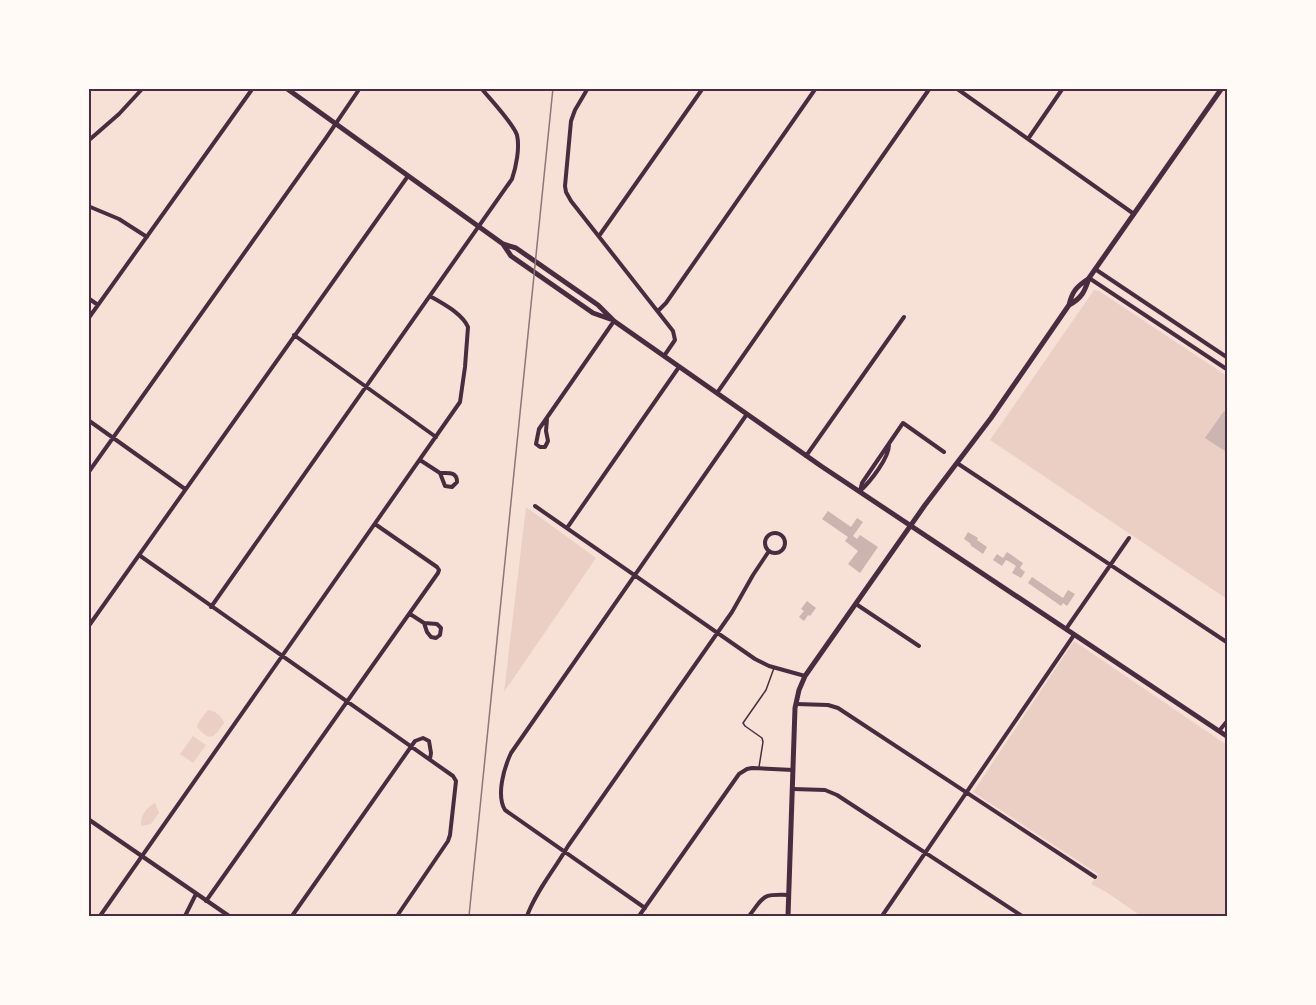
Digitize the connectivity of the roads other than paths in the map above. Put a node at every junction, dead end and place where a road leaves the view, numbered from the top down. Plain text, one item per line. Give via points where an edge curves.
1 (143, 88) edge
2 (253, 88) edge
3 (286, 88) edge
4 (360, 88) edge
5 (481, 88) edge
6 (588, 88) edge
7 (702, 88) edge
8 (816, 88) edge
9 (930, 88) edge
10 (956, 88) edge
11 (1063, 88) edge
12 (1222, 88) edge
13 (336, 124) junction
14 (1028, 139) junction
15 (88, 141) edge
16 (408, 176) junction
17 (88, 206) edge
18 (1134, 214) junction
19 (479, 227) junction
20 (598, 236) junction
21 (147, 237) junction
22 (1095, 269) junction
23 (1089, 278) junction
24 (1121, 287) junction
25 (430, 296) junction
26 (1116, 296) junction
27 (88, 298) edge
28 (98, 305) junction
29 (658, 311) junction
30 (904, 317) dead end
31 (88, 319) edge
32 (1170, 319) junction
33 (614, 321) junction
34 (1160, 325) junction
35 (294, 335) junction
36 (1219, 352) junction
37 (664, 357) junction
38 (1227, 358) edge
39 (1213, 360) junction
40 (679, 367) junction
41 (1227, 370) edge
42 (366, 387) junction
43 (717, 393) junction
44 (747, 414) junction
45 (547, 418) junction
46 (88, 420) edge
47 (436, 436) junction
48 (113, 438) junction
49 (944, 452) dead end
50 (806, 456) junction
51 (420, 460) junction
52 (957, 463) junction
53 (88, 473) edge
54 (440, 473) junction
55 (185, 489) junction
56 (860, 491) junction
57 (535, 506) dead end
58 (375, 524) junction
59 (911, 525) junction
60 (567, 528) junction
61 (1129, 538) dead end
62 (769, 551) junction
63 (139, 555) junction
64 (1110, 565) junction
65 (635, 575) junction
66 (856, 604) junction
67 (211, 607) junction
68 (410, 614) junction
69 (424, 623) junction
70 (88, 627) edge
71 (1066, 629) junction
72 (717, 633) junction
73 (1074, 635) junction
74 (1227, 643) edge
75 (919, 646) dead end
76 (282, 656) junction
77 (774, 667) junction
78 (805, 676) junction
79 (348, 702) junction
80 (796, 704) junction
81 (1227, 720) edge
82 (1219, 731) junction
83 (1227, 736) edge
84 (412, 746) junction
85 (430, 759) junction
86 (759, 768) junction
87 (793, 770) junction
88 (793, 789) junction
89 (966, 792) junction
90 (88, 819) edge
91 (565, 852) junction
92 (925, 853) junction
93 (142, 856) junction
94 (1095, 877) dead end
95 (196, 894) junction
96 (789, 895) junction
97 (206, 901) junction
98 (645, 908) junction
99 (100, 916) edge
100 (185, 916) edge
101 (229, 916) edge
102 (291, 916) edge
103 (397, 916) edge
104 (527, 916) edge
105 (639, 916) edge
106 (749, 916) edge
107 (788, 916) edge
108 (882, 916) edge
109 (1022, 916) edge

1 - 15 street
2 - 21 street
3 - 13 main road
4 - 13 street
5 - 19 street via 515,132 518,146 511,182
6 - 20 street via 571,121 565,186
7 - 20 street
8 - 29 street
9 - 43 street
10 - 14 street
11 - 14 street
12 - 18 main road
13 - 16 main road
13 - 48 street
14 - 18 street
16 - 19 main road
16 - 35 street
17 - 21 street
18 - 22 main road
19 - 25 street
19 - 33 main road via 503,244 511,256 593,313
20 - 29 street
21 - 28 street
22 - 23 main road
22 - 24 street
23 - 26 street
23 - 52 main road via 1078,301 1070,306
24 - 26 street
24 - 32 street
25 - 42 street
25 - 47 street via 460,316 468,332 461,399
26 - 34 street
27 - 28 street
28 - 31 street
29 - 37 street via 675,335
30 - 50 street
32 - 34 street
32 - 36 street
33 - 37 main road
33 - 45 street
34 - 39 street
35 - 42 street
35 - 55 street
36 - 38 street
36 - 39 street
37 - 40 main road
39 - 41 street
40 - 43 main road
40 - 60 street
42 - 47 street
42 - 67 street
43 - 44 main road
44 - 50 main road
44 - 65 street
45 - 45 street via 537,434 536,444 540,447 549,441
46 - 48 street
47 - 51 street
48 - 53 street
48 - 55 street
49 - 56 street via 903,423 889,452
50 - 56 main road
51 - 54 street
51 - 58 street
52 - 59 main road
52 - 64 street
54 - 54 street via 445,486 456,484 454,474
55 - 63 street
56 - 59 main road
57 - 60 street
58 - 68 street via 439,570
58 - 76 street
59 - 66 main road
59 - 71 main road
60 - 65 street
61 - 64 street
62 - 62 street via 783,548 780,534 766,537
62 - 72 street
63 - 67 street
63 - 70 street
64 - 71 street
64 - 74 street
65 - 72 street
65 - 91 street via 511,753 502,778 501,802 505,810
66 - 75 street
66 - 78 main road
67 - 76 street
68 - 69 street
68 - 79 street
69 - 69 street via 431,637 440,635 439,626
71 - 73 main road
72 - 77 street via 759,662
72 - 91 street
73 - 82 main road
73 - 89 street
76 - 79 street
76 - 93 street
77 - 78 street
77 - 86 lane via 766,690 743,723 762,738
78 - 80 main road
79 - 84 street
79 - 97 street
80 - 87 main road
80 - 89 street via 838,708
81 - 82 street
82 - 83 main road
84 - 85 street
84 - 85 street via 417,740 428,740
84 - 102 street
85 - 103 street via 456,781 450,835
86 - 87 street
86 - 98 street via 747,769 736,778
87 - 88 main road
88 - 92 street via 832,792
88 - 96 main road
89 - 92 street
89 - 94 street
90 - 93 street
91 - 98 street
91 - 104 street via 533,900
92 - 108 street
92 - 109 street
93 - 95 street
93 - 99 street
95 - 97 street
95 - 100 street
96 - 106 street via 767,895
96 - 107 main road
97 - 101 street
98 - 105 street

